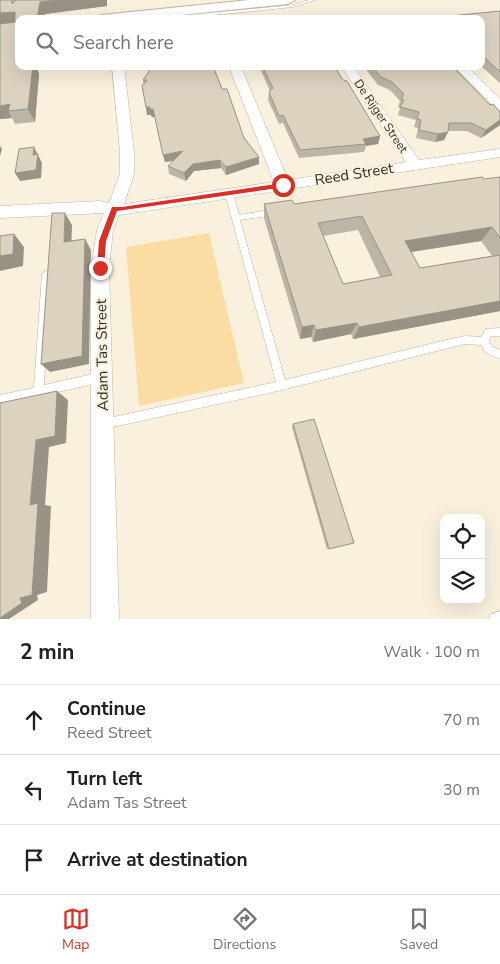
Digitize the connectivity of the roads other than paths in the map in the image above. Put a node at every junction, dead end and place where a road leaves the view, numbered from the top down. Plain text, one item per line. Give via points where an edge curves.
1 (288, 0) edge
2 (314, 0) edge
3 (138, 14) junction
4 (131, 15) edge
5 (146, 15) edge
6 (199, 15) edge
7 (118, 70) edge
8 (236, 70) edge
9 (350, 70) edge
10 (464, 70) edge
11 (500, 106) edge
12 (500, 153) edge
13 (415, 165) junction
14 (283, 185) junction
15 (229, 193) junction
16 (114, 209) junction
17 (284, 210) edge
18 (0, 212) edge
19 (236, 218) junction
20 (46, 274) edge
21 (500, 332) edge
22 (484, 340) junction
23 (500, 355) edge
24 (103, 377) junction
25 (282, 385) junction
26 (39, 391) junction
27 (0, 400) edge
28 (104, 424) junction
29 (500, 618) edge
30 (105, 619) edge
31 (496, 619) edge

1 - 3 street
2 - 6 lane via 292,6
3 - 4 street
3 - 5 lane
7 - 16 street, Adam Tas Street via 127,174
8 - 14 street
9 - 13 street, De Rijger Street
10 - 11 street
12 - 13 street, Reed Street
13 - 14 street, Reed Street
14 - 15 street, Reed Street
15 - 16 street, Reed Street
15 - 19 lane
16 - 18 street, Reed Street
16 - 24 street, Adam Tas Street via 105,230 101,253
17 - 19 lane
19 - 25 lane
20 - 26 lane
21 - 22 lane via 488,332
22 - 23 lane via 489,350
22 - 25 lane via 446,344
24 - 26 lane
24 - 28 street, Adam Tas Street
25 - 28 lane
26 - 27 lane
28 - 30 street, Adam Tas Street
29 - 31 lane

